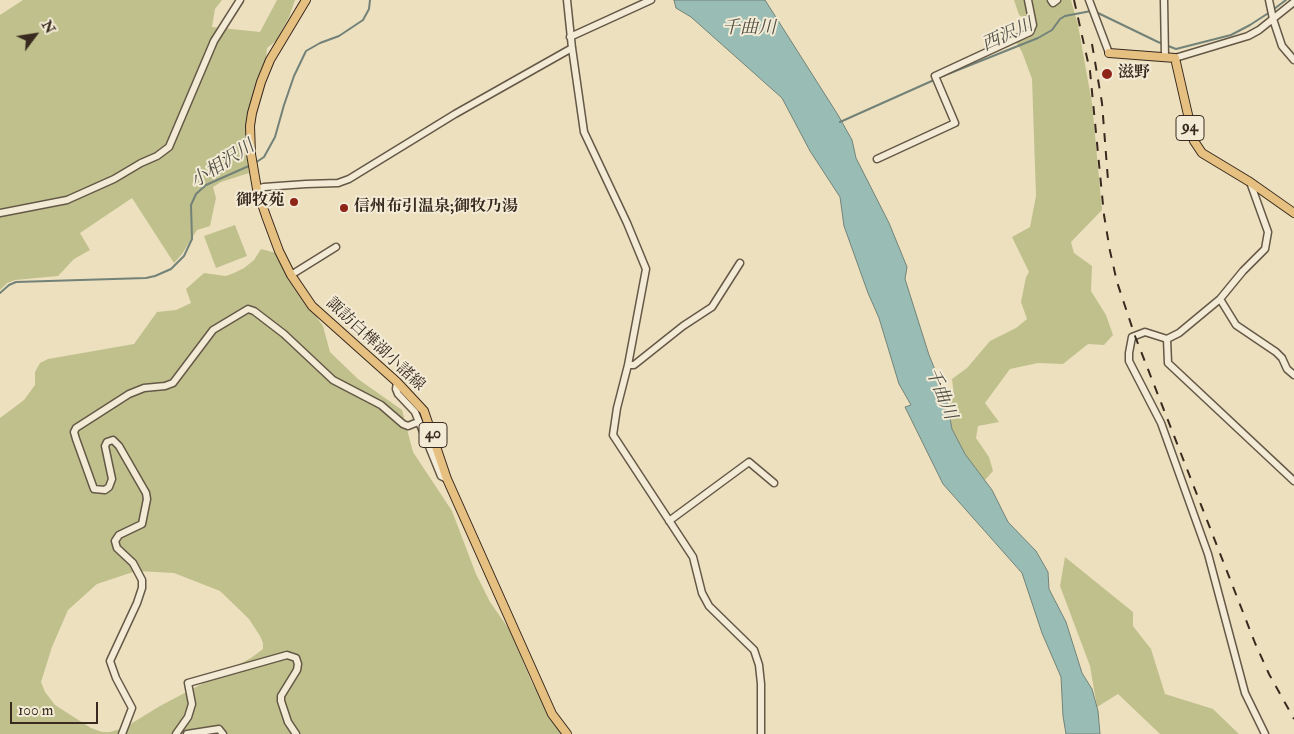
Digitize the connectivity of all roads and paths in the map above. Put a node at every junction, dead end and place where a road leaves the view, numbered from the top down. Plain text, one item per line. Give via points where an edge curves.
1 (240, 0) edge
2 (306, 0) edge
3 (567, 0) edge
4 (651, 0) edge
5 (1028, 0) edge
6 (1051, 0) edge
7 (1057, 0) edge
8 (1089, 0) edge
9 (1164, 0) edge
10 (1294, 2) edge
11 (1270, 4) edge
12 (1272, 17) junction
13 (570, 36) junction
14 (572, 48) junction
15 (1109, 53) joint
16 (1165, 53) junction
17 (1175, 58) junction
18 (1294, 60) edge
19 (876, 159) dead end
20 (1250, 182) junction
21 (257, 190) junction
22 (0, 213) edge
23 (1294, 213) edge
24 (336, 247) dead end
25 (740, 263) dead end
26 (291, 275) junction
27 (1220, 299) junction
28 (1167, 339) junction
29 (628, 365) junction
30 (1294, 374) edge
31 (397, 382) junction
32 (418, 422) junction
33 (446, 479) junction
34 (1294, 481) edge
35 (774, 483) dead end
36 (670, 521) junction
37 (122, 734) edge
38 (176, 734) edge
39 (187, 734) edge
40 (223, 734) edge
41 (296, 734) edge
42 (568, 734) edge
43 (762, 734) edge
44 (1265, 734) edge

1 - 22 street via 214,41 169,146 114,179 67,200
2 - 21 main road, 諏訪白樺湖小諸線 / 40 via 270,60 261,82 250,126
3 - 13 street
4 - 13 street
5 - 19 street via 1033,25 1030,32 935,76 955,123
6 - 7 street via 1053,3
8 - 15 street
9 - 16 street
10 - 12 street
11 - 12 street
12 - 17 street via 1248,36
12 - 18 street via 1282,46
13 - 14 street
14 - 21 street via 455,114 349,180 338,184
14 - 29 street via 584,132 646,268
15 - 16 main road
16 - 17 main road
17 - 20 main road, 94 via 1194,142 1202,153
20 - 23 main road, 94
20 - 27 street via 1268,232 1265,249
21 - 26 main road, 諏訪白樺湖小諸線 / 40
24 - 26 street
25 - 29 street via 712,307 634,365
26 - 31 main road, 諏訪白樺湖小諸線 / 40 via 312,306
27 - 28 street via 1188,327
27 - 30 street via 1236,325 1276,352
28 - 34 street via 1168,362
28 - 44 street via 1145,332 1132,338 1129,361 1161,423 1208,554 1245,692
29 - 36 street via 613,435
31 - 32 street via 398,394 415,412
31 - 33 main road, 諏訪白樺湖小諸線 / 40 via 424,411
32 - 33 street via 441,476
32 - 37 street via 408,426 403,424 381,405 333,380 284,334 248,309 213,330 173,383 129,394 76,428 76,439 94,489 110,487 112,479 105,446 113,440 128,460 147,499 142,524 115,541 142,580 137,603 110,661 132,708
33 - 42 main road, 諏訪白樺湖小諸線 / 40 via 552,714
35 - 36 street via 749,462
36 - 43 street via 693,557 702,594 709,606 754,650 762,684
38 - 41 street via 188,717 192,704 188,683 287,655 296,658 298,664 281,701
39 - 40 street via 219,729

